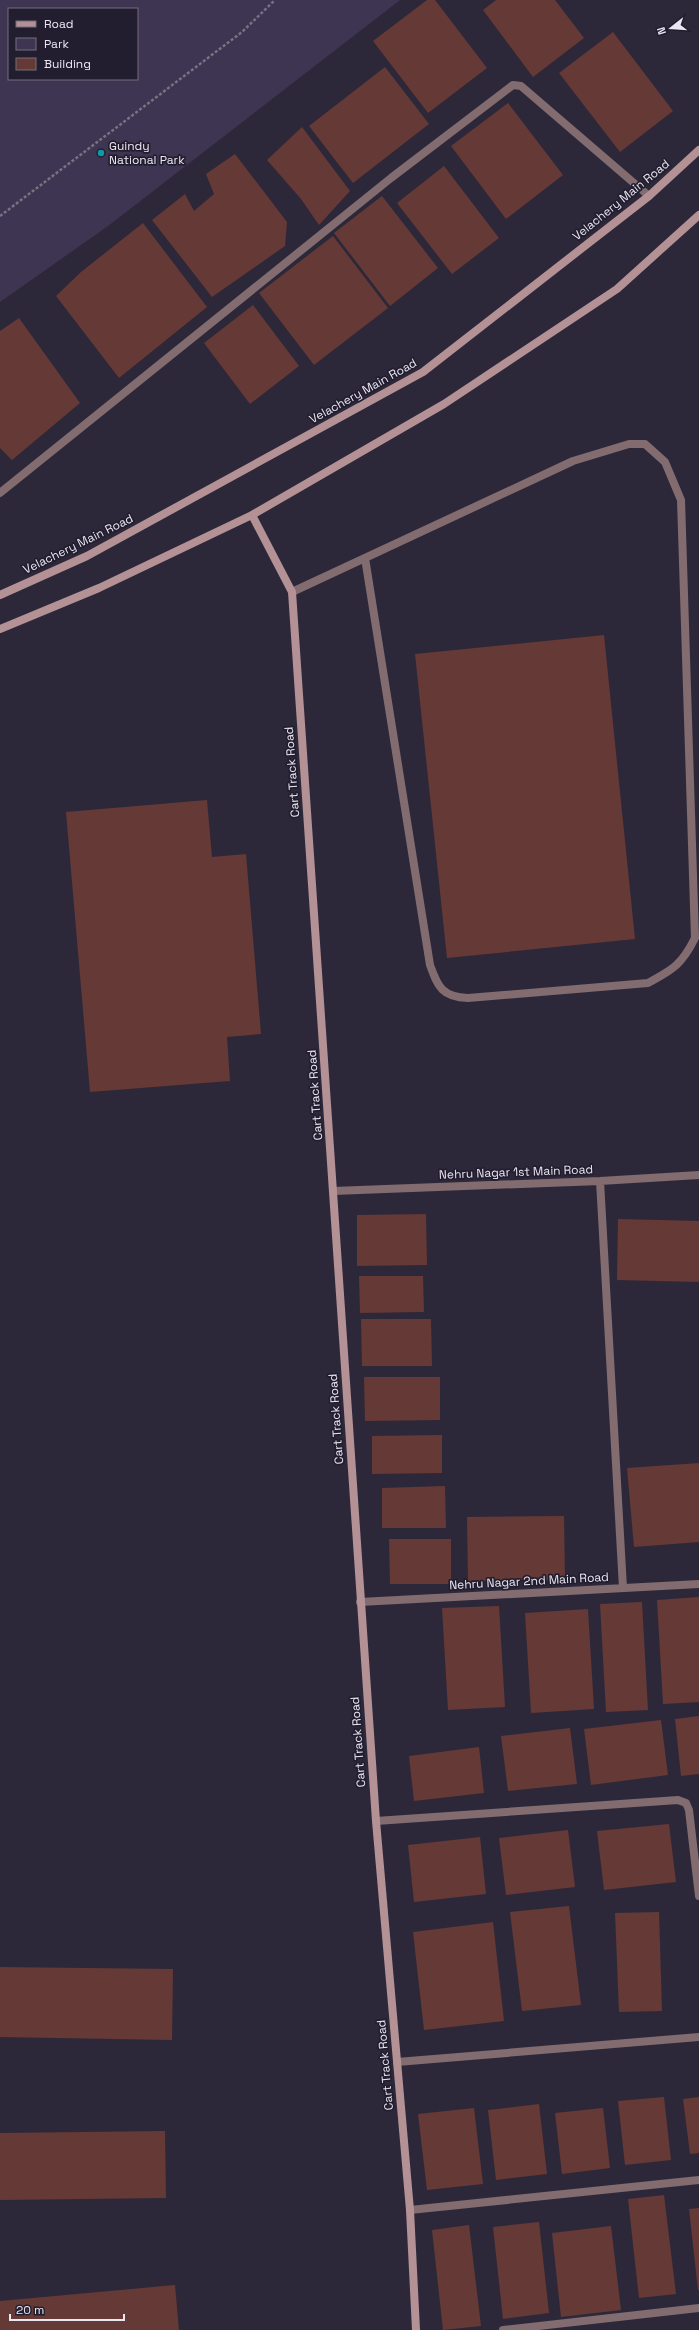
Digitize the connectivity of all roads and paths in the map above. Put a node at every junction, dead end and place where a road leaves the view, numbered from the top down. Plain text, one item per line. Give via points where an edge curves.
1 (275, 0) edge
2 (699, 150) edge
3 (649, 196) junction
4 (699, 215) edge
5 (0, 216) edge
6 (0, 493) edge
7 (252, 515) junction
8 (365, 558) junction
9 (292, 592) junction
10 (0, 595) edge
11 (0, 629) edge
12 (699, 1175) edge
13 (600, 1181) junction
14 (333, 1191) junction
15 (699, 1584) edge
16 (623, 1588) junction
17 (360, 1602) junction
18 (376, 1821) junction
19 (699, 1896) edge
20 (699, 2037) edge
21 (397, 2062) junction
22 (699, 2180) edge
23 (410, 2210) junction
24 (699, 2308) edge
25 (416, 2330) edge
26 (503, 2330) edge

1 - 5 path via 242,32
2 - 3 street, Velachery Main Road
3 - 6 street via 521,86 513,85 385,183
3 - 10 street, Velachery Main Road via 423,372 88,556
4 - 7 street via 617,289 598,302 444,404
7 - 9 street, Cart Track Road
7 - 11 street via 99,588
8 - 8 street via 430,965 443,992 455,997 468,998 648,983 673,969 686,955 695,938 681,500 665,462 645,444 629,444 573,461
8 - 9 street
9 - 14 street, Cart Track Road
12 - 13 street, Nehru Nagar 1st Main Road
13 - 14 street, Nehru Nagar 1st Main Road
13 - 16 street
14 - 17 street, Cart Track Road
15 - 16 street, Nehru Nagar 2nd Main Road
16 - 17 street, Nehru Nagar 2nd Main Road
17 - 18 street, Cart Track Road
18 - 19 street via 678,1800 686,1803 689,1810
18 - 21 street, Cart Track Road
20 - 21 street
21 - 23 street, Cart Track Road
22 - 23 street
23 - 25 street, Cart Track Road
24 - 26 street

